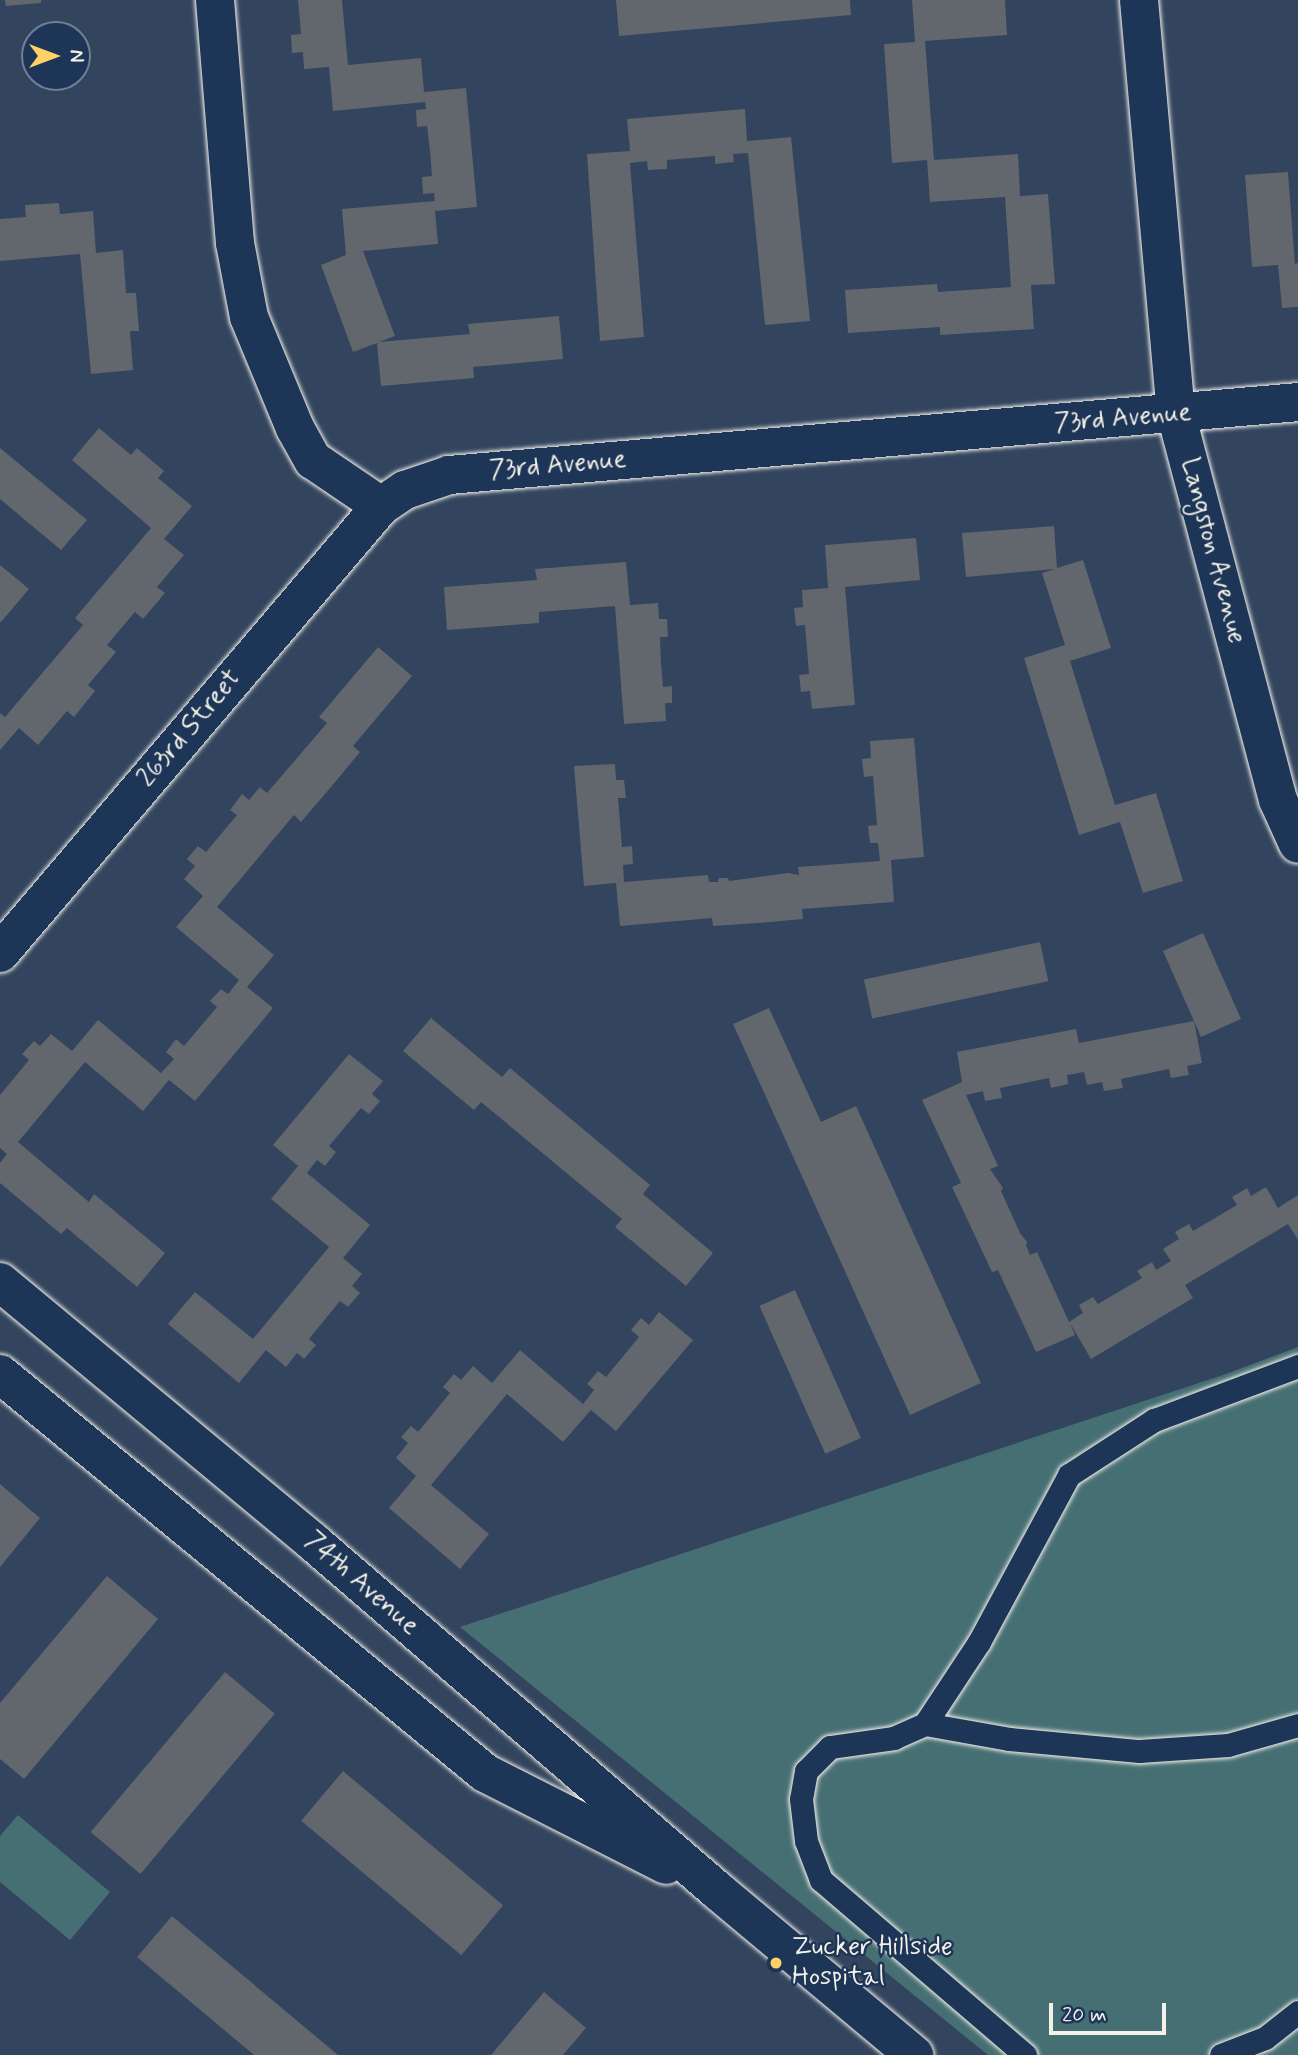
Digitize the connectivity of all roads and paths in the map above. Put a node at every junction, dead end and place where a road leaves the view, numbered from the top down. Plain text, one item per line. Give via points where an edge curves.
1 (215, 0) edge
2 (1139, 0) edge
3 (1298, 402) edge
4 (1176, 414) junction
5 (381, 506) junction
6 (1298, 844) edge
7 (0, 953) edge
8 (0, 1282) edge
9 (1298, 1366) edge
10 (0, 1374) edge
11 (925, 1724) junction
12 (1298, 1725) edge
13 (718, 1891) junction
14 (1298, 2012) edge
15 (1261, 2047) edge
16 (915, 2055) edge
17 (1026, 2055) edge
18 (1221, 2055) edge

1 - 5 street via 235,243 248,317 313,460
2 - 4 street, Langston Avenue
3 - 4 street, 73rd Avenue
4 - 5 street, 73rd Avenue via 449,475 405,490
4 - 6 street, Langston Avenue via 1278,800
5 - 7 street, 263rd Street
8 - 13 street, 74th Avenue via 313,1542
9 - 11 lane via 1154,1420 1069,1475 979,1642
10 - 13 street, 74th Avenue via 485,1773
11 - 12 lane via 1009,1739 1139,1751 1228,1745
11 - 17 lane via 894,1738 831,1747 806,1771 801,1799 806,1842 821,1880
13 - 16 street, 74th Avenue
14 - 15 lane
15 - 18 lane

